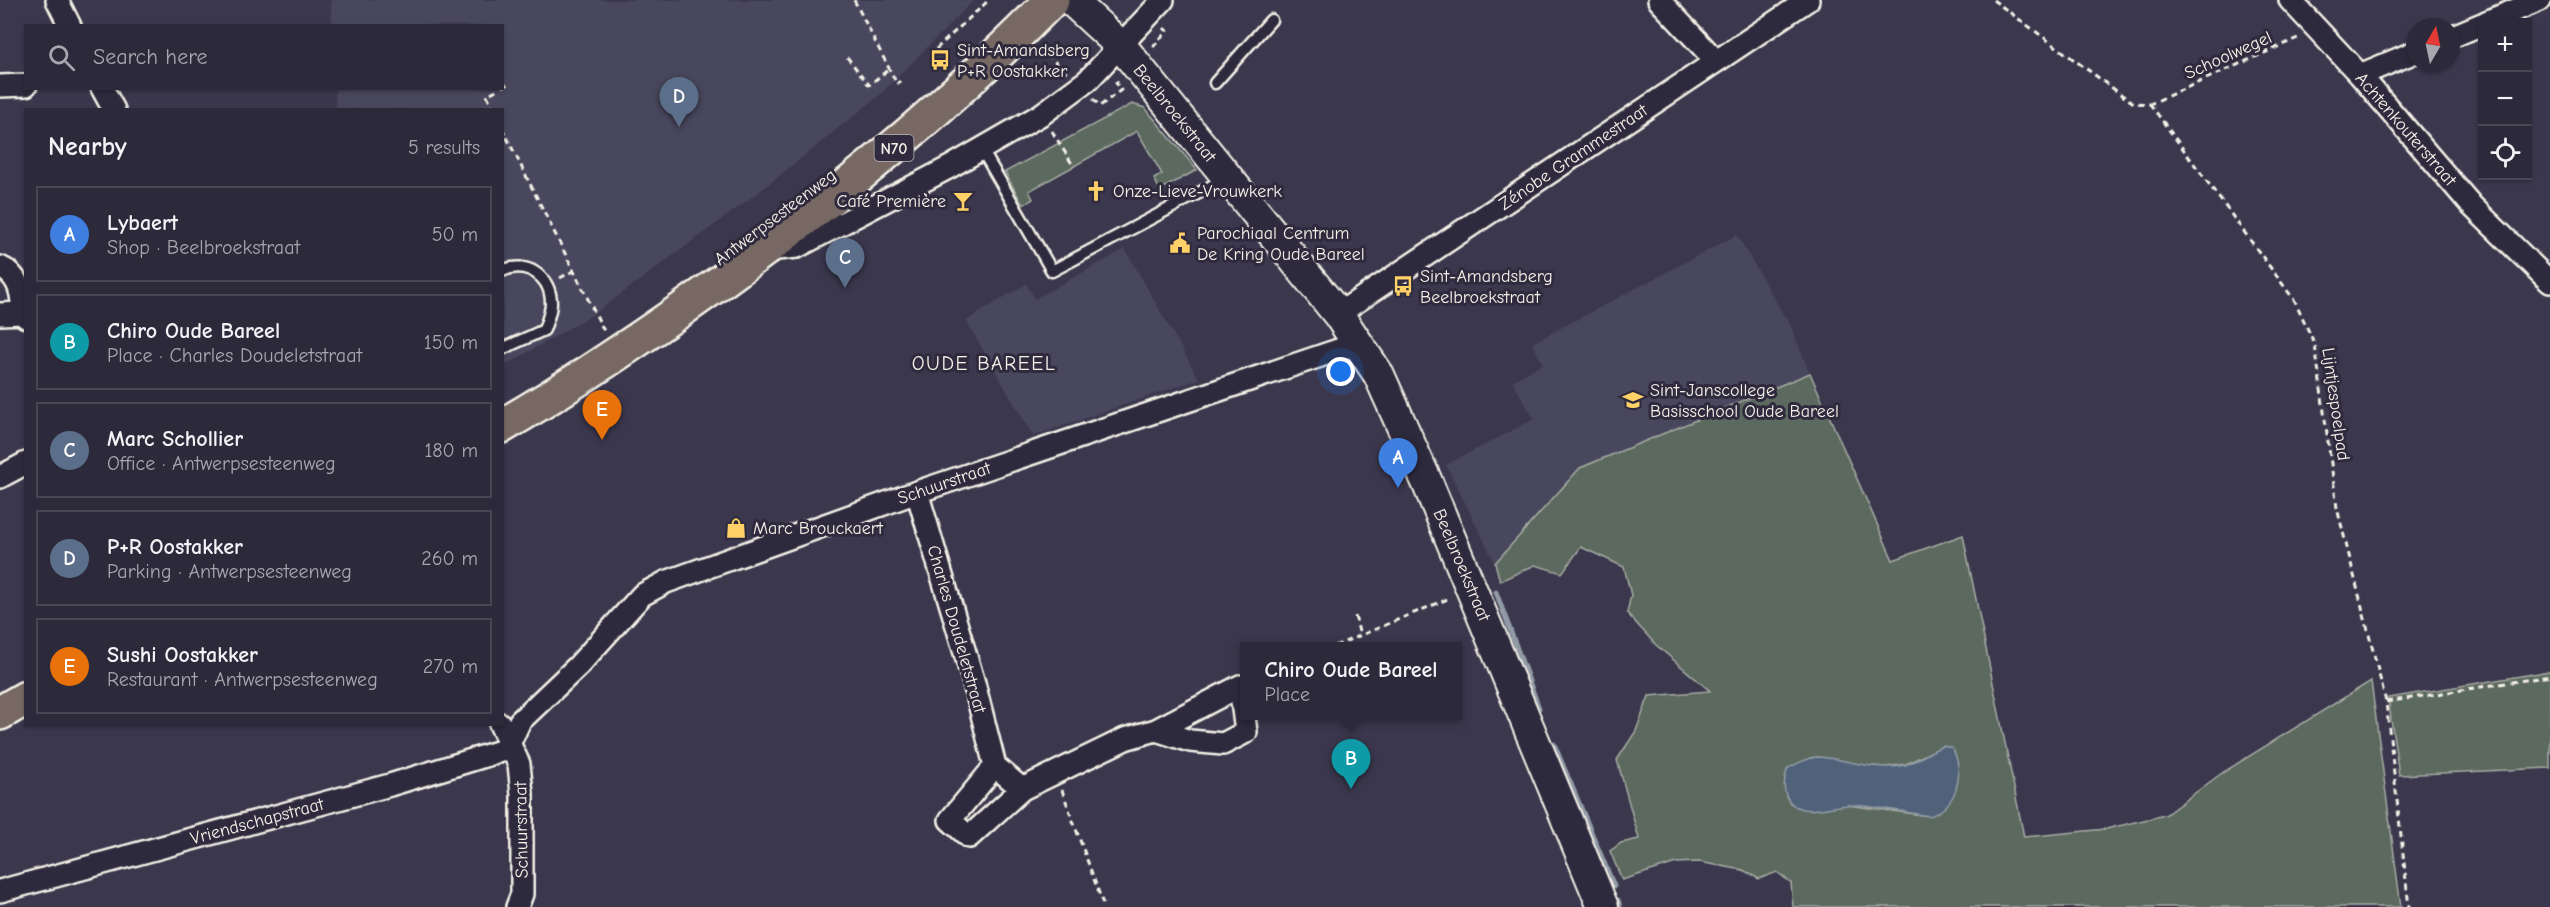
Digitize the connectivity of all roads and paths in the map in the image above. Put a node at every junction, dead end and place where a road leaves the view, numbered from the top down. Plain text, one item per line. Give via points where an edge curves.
1 (57, 0) edge
2 (854, 0) edge
3 (989, 0) edge
4 (1023, 0) edge
5 (1052, 0) edge
6 (1071, 0) edge
7 (1163, 0) edge
8 (1659, 0) edge
9 (1808, 0) edge
10 (1993, 0) edge
11 (2290, 0) edge
12 (2540, 0) edge
13 (2496, 18) edge
14 (1272, 20) dead end
15 (69, 24) edge
16 (2478, 26) edge
17 (2317, 30) junction
18 (2460, 33) edge
19 (1122, 47) junction
20 (936, 49) dead end
21 (2406, 56) edge
22 (847, 57) dead end
23 (1716, 61) junction
24 (889, 69) junction
25 (2360, 75) junction
26 (900, 81) dead end
27 (511, 83) dead end
28 (1215, 83) dead end
29 (24, 85) edge
30 (0, 86) edge
31 (504, 86) edge
32 (103, 90) edge
33 (497, 90) edge
34 (2151, 104) junction
35 (113, 108) edge
36 (493, 108) edge
37 (1042, 114) junction
38 (504, 132) edge
39 (982, 150) junction
40 (1074, 167) dead end
41 (1227, 178) junction
42 (766, 250) junction
43 (0, 267) edge
44 (504, 271) edge
45 (573, 271) junction
46 (560, 278) dead end
47 (2550, 282) edge
48 (0, 314) edge
49 (1338, 314) junction
50 (24, 315) edge
51 (606, 336) junction
52 (1359, 343) junction
53 (504, 348) edge
54 (504, 403) edge
55 (504, 425) edge
56 (24, 465) edge
57 (0, 477) edge
58 (917, 492) junction
59 (1472, 589) junction
60 (1354, 616) dead end
61 (1360, 636) junction
62 (1345, 642) edge
63 (2550, 676) edge
64 (24, 679) edge
65 (0, 692) edge
66 (24, 699) edge
67 (2386, 702) junction
68 (0, 713) edge
69 (1156, 730) dead end
70 (505, 733) edge
71 (995, 766) junction
72 (1055, 772) junction
73 (1022, 789) junction
74 (0, 891) edge
75 (517, 907) edge
76 (1104, 907) edge
77 (1604, 907) edge
78 (2409, 907) edge

1 - 15 street
2 - 24 path
3 - 20 path
4 - 51 main road, Antwerpsesteenweg / N70 via 930,92 820,184
5 - 42 main road, Antwerpsesteenweg / N70 via 986,67 880,160
6 - 19 street, Beelbroekstraat
7 - 19 street, Antwerpsesteenweg
8 - 23 street
9 - 23 street, Zénobe Grammestraat
10 - 34 path via 2126,98
11 - 17 street, Achtenkouterstraat
12 - 13 street
14 - 28 lane
16 - 18 street
17 - 25 street, Achtenkouterstraat
17 - 34 path, Schoolwegel
19 - 37 street, Antwerpsesteenweg via 1088,81
19 - 41 street, Beelbroekstraat via 1182,109
21 - 25 street
22 - 24 path via 869,85
23 - 49 street, Zénobe Grammestraat
24 - 26 path via 897,84
25 - 47 street, Achtenkouterstraat via 2472,206
27 - 31 path
29 - 30 street
32 - 35 street
33 - 36 path via 487,95
34 - 67 path, Lijntjespoelpad via 2295,300 2315,345 2337,508
37 - 39 street, Antwerpsesteenweg
37 - 40 path
38 - 45 path
39 - 41 lane via 1052,271
39 - 42 street, Antwerpsesteenweg via 796,247
41 - 49 street, Beelbroekstraat
42 - 55 main road, Antwerpsesteenweg / N70 via 569,388
43 - 50 street via 13,275 22,296
44 - 53 lane via 531,268 540,276 551,301 544,330
45 - 46 path
45 - 51 path
48 - 50 street
49 - 52 street, Beelbroekstraat
51 - 54 main road, Antwerpsesteenweg / N70
52 - 58 street, Schuurstraat
52 - 59 street, Beelbroekstraat via 1379,375
56 - 57 street
58 - 70 street, Schuurstraat via 666,582 642,595 578,666
58 - 71 street, Charles Doudeletstraat
59 - 61 path
59 - 77 street, Beelbroekstraat
60 - 61 path
61 - 62 path
63 - 67 path
64 - 65 main road
66 - 68 main road
67 - 78 path, Lijntjespoelpad
69 - 72 street via 1125,739
70 - 74 street, Vriendschapstraat via 501,751
70 - 75 street, Schuurstraat via 519,764 522,794 522,894
71 - 73 street
71 - 73 street via 950,820 969,837
72 - 73 street
72 - 76 path

